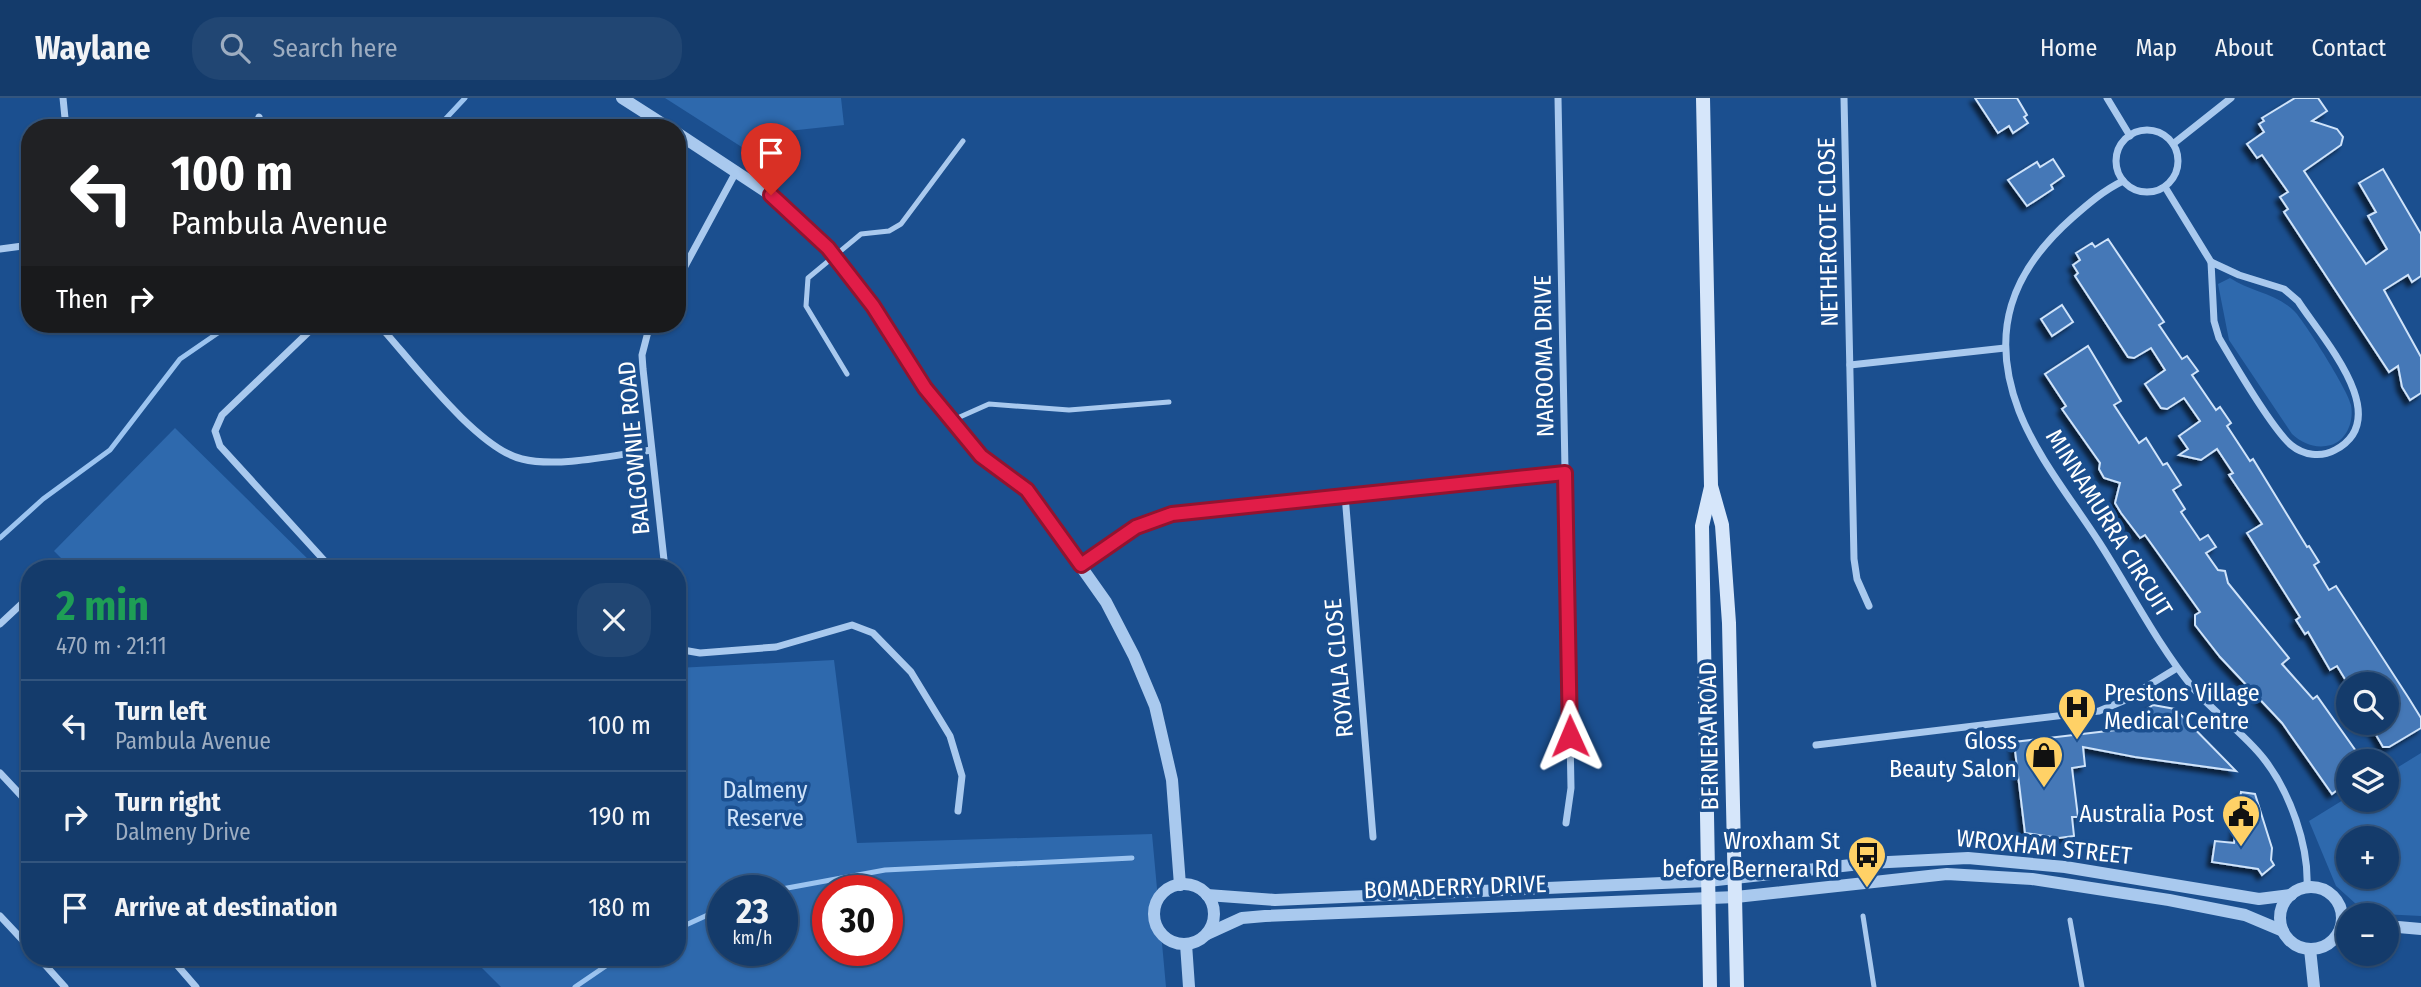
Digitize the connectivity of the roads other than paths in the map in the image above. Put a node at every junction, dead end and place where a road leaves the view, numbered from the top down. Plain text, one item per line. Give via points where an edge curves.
1 (62, 98) edge
2 (622, 98) edge
3 (1558, 98) edge
4 (1703, 98) edge
5 (1844, 98) edge
6 (2107, 98) edge
7 (2231, 98) edge
8 (65, 119) edge
9 (655, 119) edge
10 (2130, 136) junction
11 (686, 139) edge
12 (964, 141) dead end
13 (2173, 144) junction
14 (737, 170) junction
15 (2123, 181) junction
16 (2165, 187) junction
17 (21, 246) edge
18 (0, 249) edge
19 (834, 255) junction
20 (2211, 262) junction
21 (686, 264) edge
22 (308, 333) edge
23 (386, 333) edge
24 (648, 333) edge
25 (2005, 348) junction
26 (1850, 365) junction
27 (847, 374) dead end
28 (1169, 402) dead end
29 (952, 420) junction
30 (651, 450) junction
31 (1565, 473) junction
32 (1711, 485) junction
33 (1345, 495) junction
34 (324, 560) edge
35 (664, 560) edge
36 (1081, 565) junction
37 (21, 604) edge
38 (1868, 606) dead end
39 (0, 624) edge
40 (686, 651) edge
41 (2178, 668) junction
42 (1816, 745) dead end
43 (0, 772) edge
44 (21, 795) edge
45 (958, 811) dead end
46 (1566, 823) dead end
47 (1373, 837) dead end
48 (1735, 879) junction
49 (1708, 881) junction
50 (1180, 885) junction
51 (2307, 887) junction
52 (2291, 894) junction
53 (1207, 895) junction
54 (1736, 897) junction
55 (1709, 898) junction
56 (2338, 903) edge
57 (0, 916) edge
58 (1863, 916) dead end
59 (2070, 920) dead end
60 (2399, 927) edge
61 (2421, 929) edge
62 (2283, 931) junction
63 (1207, 933) junction
64 (2336, 934) edge
65 (21, 938) edge
66 (1185, 944) junction
67 (2310, 949) junction
68 (46, 966) edge
69 (178, 966) edge
70 (65, 987) edge
71 (196, 987) edge
72 (1189, 987) edge
73 (1710, 987) edge
74 (1737, 987) edge
75 (1874, 987) edge
76 (2082, 987) edge
77 (2314, 987) edge

1 - 8 street
2 - 9 street
3 - 31 street, NAROOMA DRIVE
4 - 32 main road, BERNERA ROAD
5 - 26 street, NETHERCOTE CLOSE
6 - 10 street
7 - 13 street
10 - 13 street via 2154,131
10 - 15 street via 2117,156
11 - 14 street
12 - 19 lane via 901,224 888,231 861,234
13 - 16 street via 2178,159 2175,175
14 - 19 street via 791,212
14 - 21 street
15 - 16 street via 2135,190
15 - 25 street, MINNAMURRA CIRCUIT via 2087,205 2031,260 2013,300
16 - 20 street
17 - 18 street
19 - 27 lane via 808,278 806,306
19 - 29 street
20 - 20 street via 2284,289 2298,301 2359,400 2356,430 2344,445 2320,455 2287,442 2219,338
22 - 34 street via 222,415 215,430 220,446
23 - 30 street via 482,439 506,454 548,461
24 - 30 street, BALGOWNIE ROAD via 642,355
25 - 26 street
25 - 41 street, MINNAMURRA CIRCUIT via 2009,381 2029,432
26 - 38 street, NETHERCOTE CLOSE via 1854,559
28 - 29 lane via 1076,410 989,404
29 - 36 street via 990,465 1027,490
30 - 35 street, BALGOWNIE ROAD
31 - 33 street
31 - 46 street, NAROOMA DRIVE via 1571,788
32 - 48 main road, BERNERA ROAD via 1721,525 1729,623
32 - 49 main road, BERNERA ROAD via 1702,526
33 - 36 street via 1159,517 1124,534
33 - 47 street, ROYALA CLOSE
36 - 50 street via 1123,632 1155,706 1172,780
37 - 39 street
40 - 45 street via 776,647 852,625 873,633 911,672 950,736 962,776
41 - 42 street via 2099,711
41 - 51 street, MINNAMURRA CIRCUIT via 2208,705 2264,759 2278,782 2301,840 2308,866
43 - 44 street
48 - 49 street, WROXHAM STREET
48 - 52 street, WROXHAM STREET via 1882,862 1968,858 2065,867 2259,899
48 - 54 main road, BERNERA ROAD
49 - 53 street, BOMADERRY DRIVE via 1275,900
49 - 55 main road, BERNERA ROAD
50 - 53 street via 1192,885
50 - 66 street via 1163,893 1154,916 1164,937
51 - 52 street
51 - 56 street via 2326,891
52 - 62 street via 2280,911
53 - 63 street via 1214,917
54 - 55 street, WROXHAM STREET
54 - 62 street, WROXHAM STREET via 1921,874 1969,875 2169,900 2245,915
54 - 74 main road, BERNERA ROAD
55 - 63 street, BOMADERRY DRIVE via 1265,916 1242,918
55 - 73 main road, BERNERA ROAD
57 - 65 street
58 - 75 lane
59 - 76 lane
60 - 61 street
62 - 67 street via 2294,944
63 - 66 street
64 - 67 street
66 - 72 street
67 - 77 street
68 - 70 street
69 - 71 street

